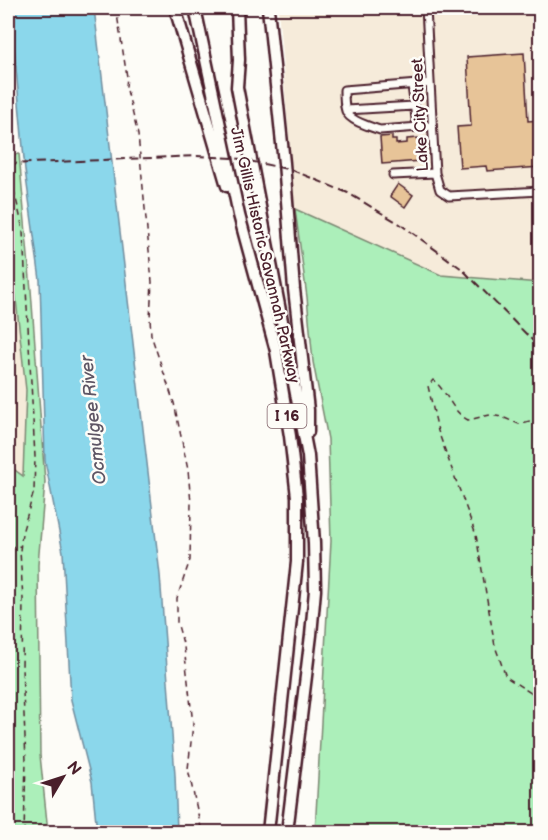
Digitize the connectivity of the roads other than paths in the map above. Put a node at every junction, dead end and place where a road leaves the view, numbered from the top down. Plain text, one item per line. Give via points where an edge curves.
1 (175, 8) edge
2 (195, 8) edge
3 (237, 8) edge
4 (268, 8) edge
5 (426, 8) edge
6 (533, 8) edge
7 (540, 16) edge
8 (430, 83) junction
9 (412, 84) junction
10 (414, 106) junction
11 (346, 110) junction
12 (432, 126) junction
13 (417, 127) junction
14 (435, 172) junction
15 (393, 175) dead end
16 (540, 190) edge
17 (239, 215) junction
18 (308, 456) junction
19 (8, 759) edge
20 (8, 821) edge
21 (268, 832) edge
22 (287, 832) edge

1 - 17 highway via 222,172
2 - 17 highway, Jim Gillis Historic Savannah Parkway / I 16
3 - 18 highway, Jim Gillis Historic Savannah Parkway / I 16 via 237,87
4 - 18 highway via 308,410
5 - 8 street, Lake City Street
6 - 7 street
8 - 9 street
8 - 12 street, Lake City Street
9 - 10 street
9 - 11 street via 344,90
10 - 11 street
10 - 13 street
11 - 13 street via 350,117 380,130
12 - 13 street
12 - 14 street, Lake City Street
14 - 15 street
14 - 16 street, Lake City Street via 440,190 449,196
17 - 21 highway, Jim Gillis Historic Savannah Parkway / I 16 via 276,351 297,497 297,562
18 - 22 highway, Jim Gillis Historic Savannah Parkway / I 16 via 315,590
19 - 20 street

